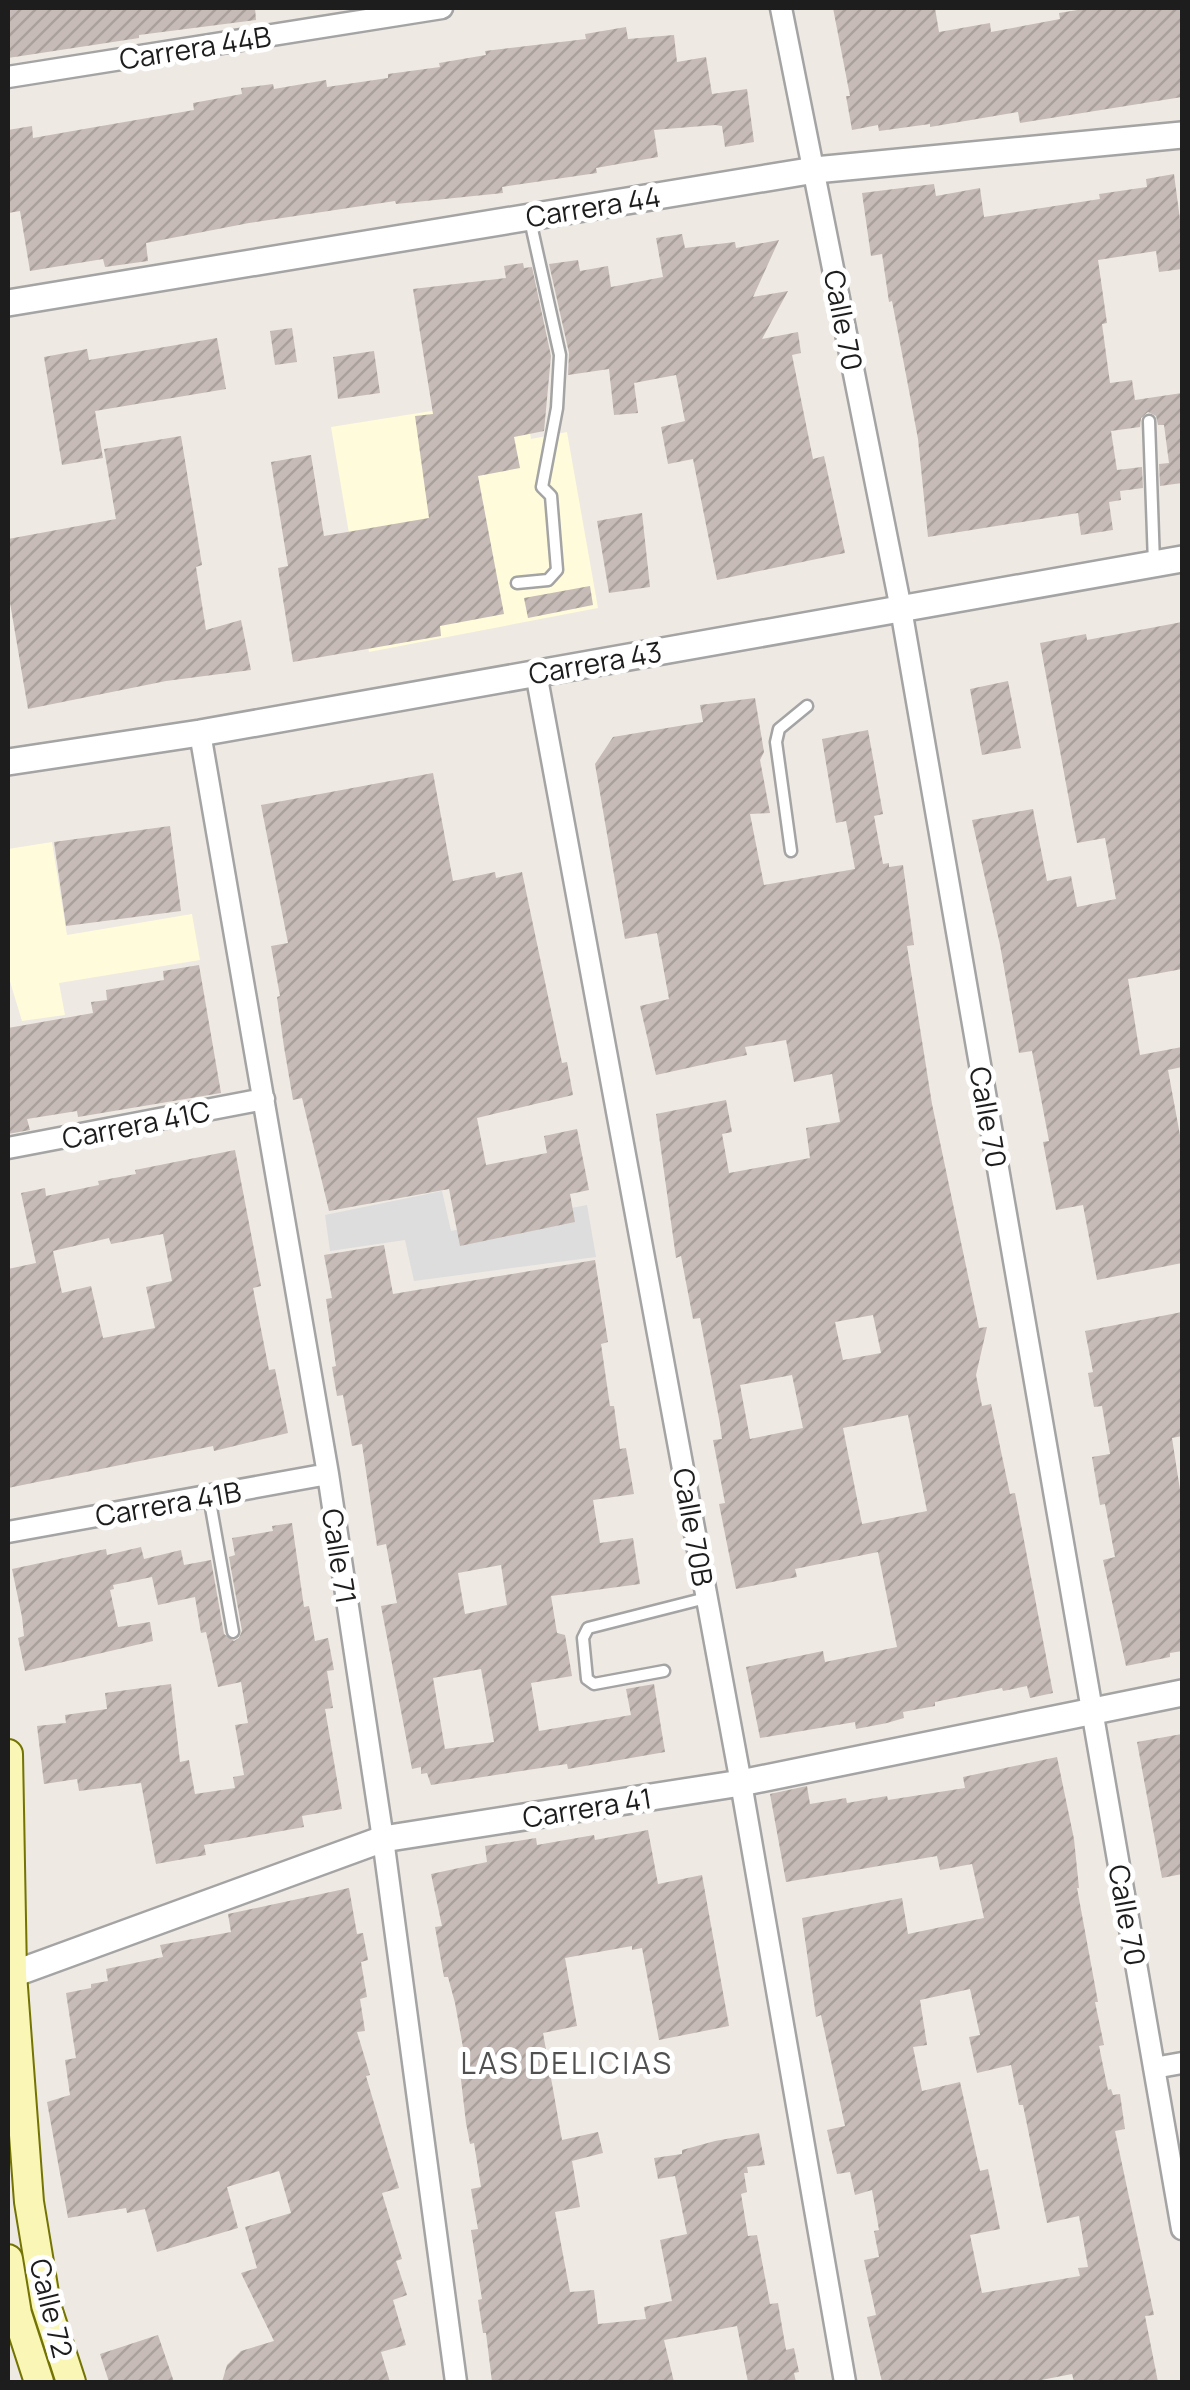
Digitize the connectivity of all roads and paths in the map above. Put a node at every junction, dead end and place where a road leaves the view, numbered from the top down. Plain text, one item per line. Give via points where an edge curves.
1 (442, 8) edge
2 (782, 8) edge
3 (8, 77) edge
4 (1182, 134) edge
5 (814, 170) junction
6 (530, 217) junction
7 (8, 303) edge
8 (1149, 421) dead end
9 (1182, 559) edge
10 (1154, 564) junction
11 (517, 583) dead end
12 (900, 609) junction
13 (536, 673) junction
14 (806, 706) dead end
15 (200, 733) junction
16 (8, 762) edge
17 (791, 852) dead end
18 (264, 1099) junction
19 (8, 1148) edge
20 (328, 1474) junction
21 (209, 1496) junction
22 (8, 1532) edge
23 (707, 1598) junction
24 (233, 1632) dead end
25 (664, 1671) dead end
26 (1182, 1693) edge
27 (1092, 1711) junction
28 (8, 1754) edge
29 (741, 1783) junction
30 (383, 1840) junction
31 (10, 1975) edge
32 (1182, 2062) edge
33 (1154, 2068) junction
34 (1182, 2229) edge
35 (8, 2259) edge
36 (39, 2382) edge
37 (72, 2382) edge
38 (456, 2382) edge
39 (846, 2382) edge

1 - 3 street, Carrera 44B
2 - 5 street, Calle 70
4 - 5 street, Carrera 44
5 - 6 street, Carrera 44
5 - 12 street, Calle 70
6 - 7 street, Carrera 44
6 - 11 lane via 560,355 542,487 551,496 556,570 548,580
8 - 10 lane
9 - 10 street, Carrera 43
10 - 12 street, Carrera 43
12 - 13 street, Carrera 43
12 - 27 street, Calle 70
13 - 15 street, Carrera 43
13 - 23 street, Calle 70B
14 - 17 lane via 779,729 776,742
15 - 16 street, Carrera 43
15 - 18 street, Calle 71
18 - 19 street, Carrera 41C
18 - 20 street, Calle 71
20 - 21 street, Carrera 41B
20 - 30 street, Calle 71
21 - 22 street, Carrera 41B
21 - 24 lane
23 - 25 lane via 588,1628 583,1638 587,1679 594,1684
23 - 29 street, Calle 70B
26 - 27 street, Carrera 41
27 - 29 street, Carrera 41
27 - 33 street, Calle 70
28 - 31 main road, Calle 72
29 - 30 street, Carrera 41
29 - 39 street, Calle 70B
30 - 31 street, Carrera 41
30 - 38 street, Calle 71
31 - 37 main road, Calle 72 via 28,2202 46,2305
32 - 33 street
33 - 34 street, Calle 70
35 - 36 main road, Calle 72

